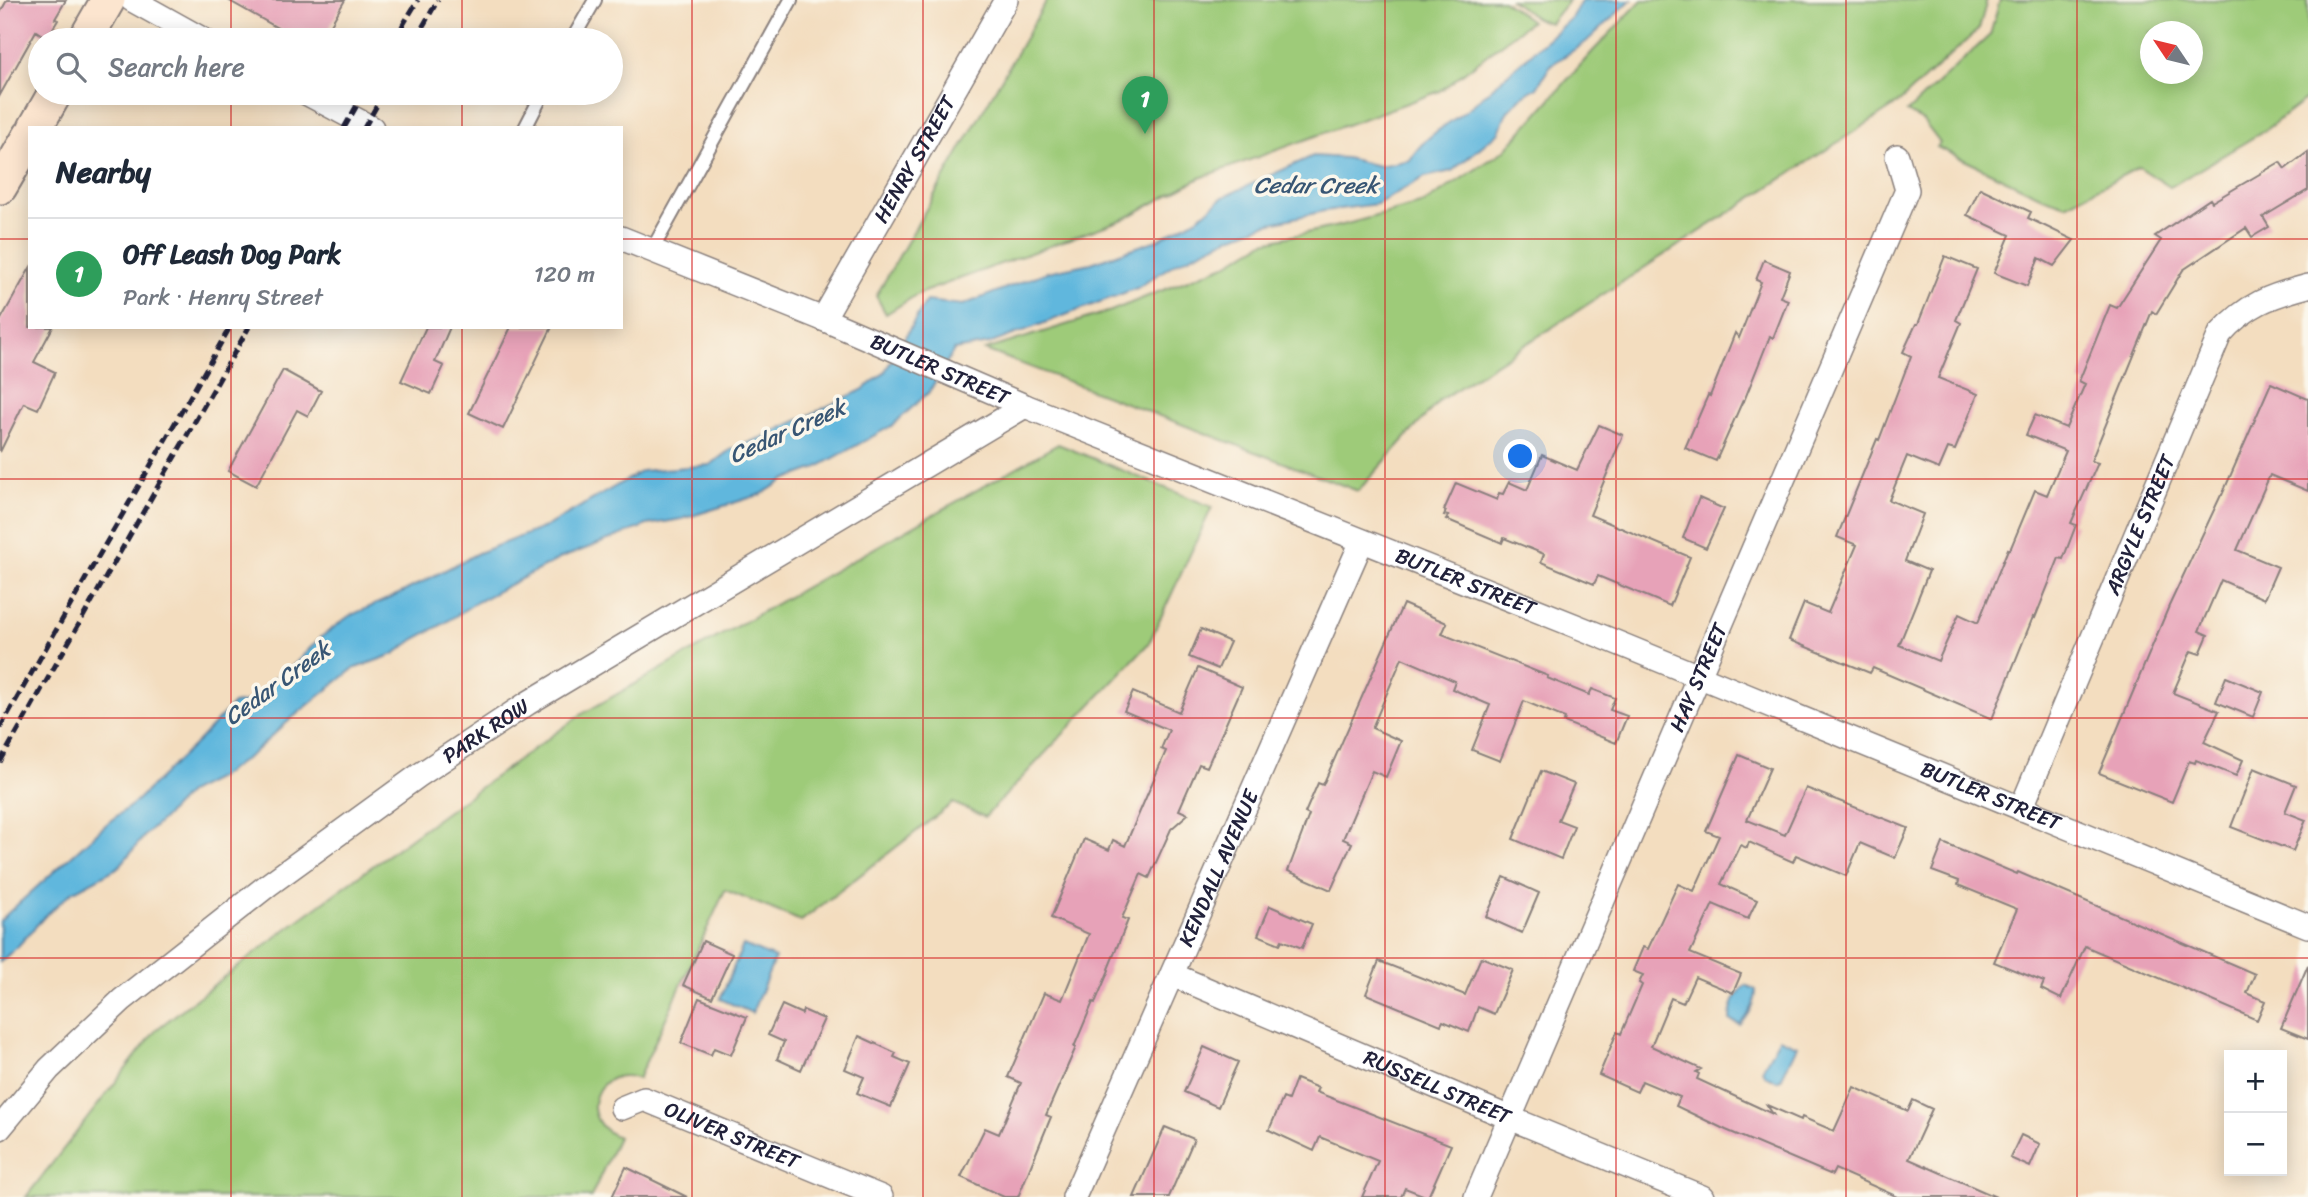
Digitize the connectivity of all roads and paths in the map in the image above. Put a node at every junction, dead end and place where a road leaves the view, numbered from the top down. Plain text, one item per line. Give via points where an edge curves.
1 (108, 0) edge
2 (132, 0) edge
3 (595, 0) edge
4 (791, 0) edge
5 (1006, 0) edge
6 (92, 28) edge
7 (182, 28) edge
8 (579, 28) edge
9 (48, 105) edge
10 (329, 105) edge
11 (536, 105) edge
12 (36, 126) edge
13 (368, 126) edge
14 (525, 126) edge
15 (28, 139) edge
16 (1897, 156) dead end
17 (0, 187) edge
18 (623, 239) edge
19 (652, 250) junction
20 (2308, 286) edge
21 (823, 319) junction
22 (1025, 406) junction
23 (1362, 541) junction
24 (1699, 677) junction
25 (2021, 809) junction
26 (2308, 926) edge
27 (1173, 975) junction
28 (622, 1108) dead end
29 (1510, 1118) junction
30 (0, 1128) edge
31 (881, 1197) edge
32 (1074, 1197) edge
33 (1476, 1197) edge
34 (1702, 1197) edge

1 - 6 main road
2 - 7 street
3 - 8 lane
4 - 19 lane
5 - 21 street, HENRY STREET
9 - 12 main road
10 - 13 street
11 - 14 lane
15 - 17 main road
16 - 24 street, HAY STREET via 1907,190
18 - 19 street, BUTLER STREET
19 - 21 street, BUTLER STREET
20 - 25 street, ARGYLE STREET via 2246,309 2220,334
21 - 22 street, BUTLER STREET
22 - 23 street, BUTLER STREET
22 - 30 street, PARK ROW via 528,703 418,776 268,885 122,1000 49,1069
23 - 24 street, BUTLER STREET
23 - 27 street, KENDALL AVENUE
24 - 25 street, BUTLER STREET
24 - 29 street, HAY STREET
25 - 26 street, BUTLER STREET
27 - 29 street, RUSSELL STREET
27 - 32 street, KENDALL AVENUE
28 - 31 street, OLIVER STREET via 644,1099
29 - 33 street, HAY STREET
29 - 34 street, RUSSELL STREET

